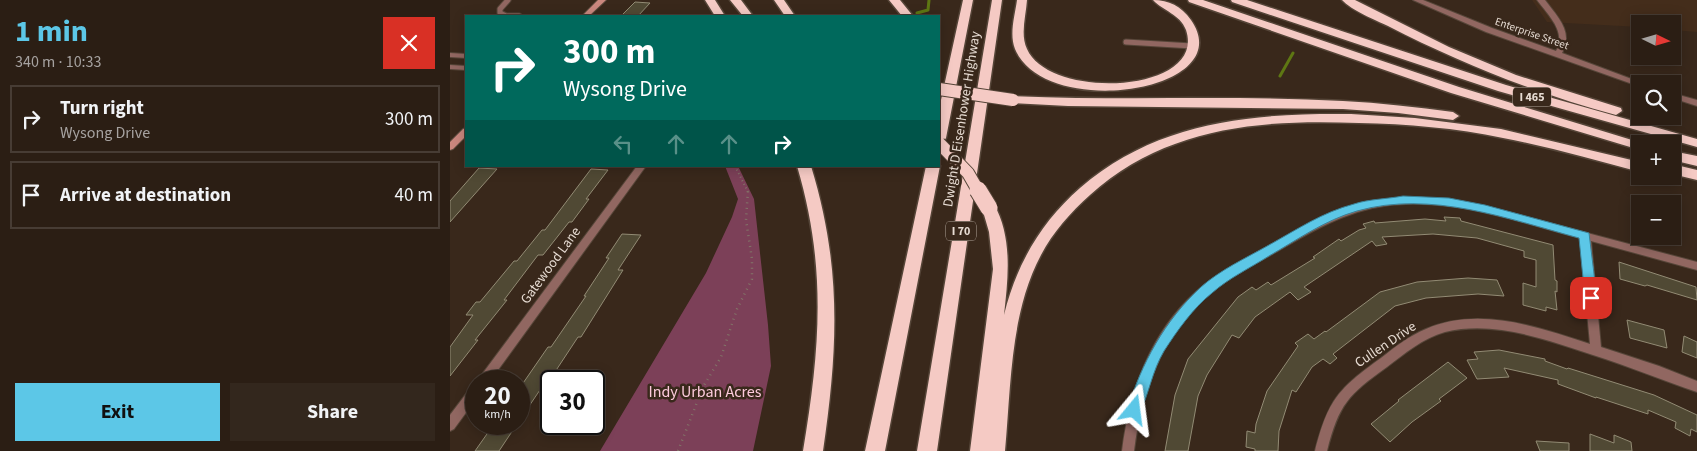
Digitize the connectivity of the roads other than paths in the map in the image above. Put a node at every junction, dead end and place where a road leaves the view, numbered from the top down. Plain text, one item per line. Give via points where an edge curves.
1 (508, 0) edge
2 (602, 0) edge
3 (710, 0) edge
4 (736, 0) edge
5 (779, 0) edge
6 (894, 0) edge
7 (968, 0) edge
8 (997, 0) edge
9 (1022, 0) edge
10 (1158, 0) edge
11 (1193, 0) edge
12 (1236, 0) edge
13 (1347, 0) edge
14 (1417, 0) edge
15 (1541, 0) edge
16 (504, 15) edge
17 (586, 15) edge
18 (719, 15) edge
19 (747, 15) edge
20 (789, 15) edge
21 (907, 15) edge
22 (1126, 42) dead end
23 (1194, 46) junction
24 (1558, 54) junction
25 (450, 55) edge
26 (465, 56) edge
27 (450, 67) edge
28 (465, 68) edge
29 (1631, 80) edge
30 (940, 89) edge
31 (1681, 98) edge
32 (1697, 103) edge
33 (465, 132) edge
34 (940, 133) edge
35 (1697, 133) edge
36 (1631, 143) edge
37 (1697, 143) edge
38 (940, 144) edge
39 (450, 147) edge
40 (1681, 157) edge
41 (1631, 159) edge
42 (1697, 161) edge
43 (1631, 165) edge
44 (641, 167) edge
45 (804, 167) edge
46 (922, 167) edge
47 (933, 167) edge
48 (1681, 171) edge
49 (1697, 175) edge
50 (1681, 176) edge
51 (1697, 179) edge
52 (1585, 236) junction
53 (1697, 266) edge
54 (907, 290) junction
55 (1596, 351) junction
56 (491, 370) edge
57 (1697, 387) edge
58 (465, 405) edge
59 (450, 426) edge
60 (813, 451) edge
61 (875, 451) edge
62 (927, 451) edge
63 (980, 451) edge
64 (995, 451) edge
65 (1128, 451) edge
66 (1320, 451) edge

1 - 16 lane via 500,9
2 - 17 main road
3 - 18 highway
4 - 19 highway
5 - 20 highway
6 - 21 highway
7 - 34 highway, Dwight D Eisenhower Highway
8 - 62 highway, Dwight D Eisenhower Highway / I 70
9 - 23 highway via 1019,37 1022,50 1043,71 1068,82 1107,87 1138,85 1162,77 1183,64
10 - 23 highway via 1176,10 1188,22 1193,31
11 - 36 highway, I 465 via 1455,90
12 - 37 highway, I 465 via 1494,86
13 - 35 highway via 1416,36 1490,68 1605,107
14 - 24 street, Enterprise Street via 1483,28
15 - 24 street via 1564,34 1564,43
22 - 23 lane
24 - 29 street, Enterprise Street
25 - 26 street
27 - 28 street
30 - 41 highway, bridge via 1013,100 1062,103 1380,106 1481,121
31 - 32 street
33 - 39 main road
38 - 63 highway, bridge via 968,173 989,208 998,232 1001,269
40 - 42 highway
43 - 64 highway via 1500,133 1366,118 1235,123 1192,132 1149,148 1107,171 1083,192 1058,217 1033,255 1022,278 1010,326
44 - 56 street, Gatewood Lane
45 - 60 highway via 824,246 827,284 825,365
46 - 54 highway
47 - 54 highway, Dwight D Eisenhower Highway
48 - 49 highway
50 - 51 highway
52 - 53 street
52 - 55 street
52 - 65 street via 1479,207 1431,201 1376,203 1332,215 1221,279 1205,290 1184,313 1163,340 1144,379 1133,416
54 - 61 highway, Dwight D Eisenhower Highway
55 - 57 street, Cullen Drive via 1664,372
55 - 66 street, Cullen Drive via 1537,332 1494,324 1461,325 1426,334 1349,389 1327,424
58 - 59 street

